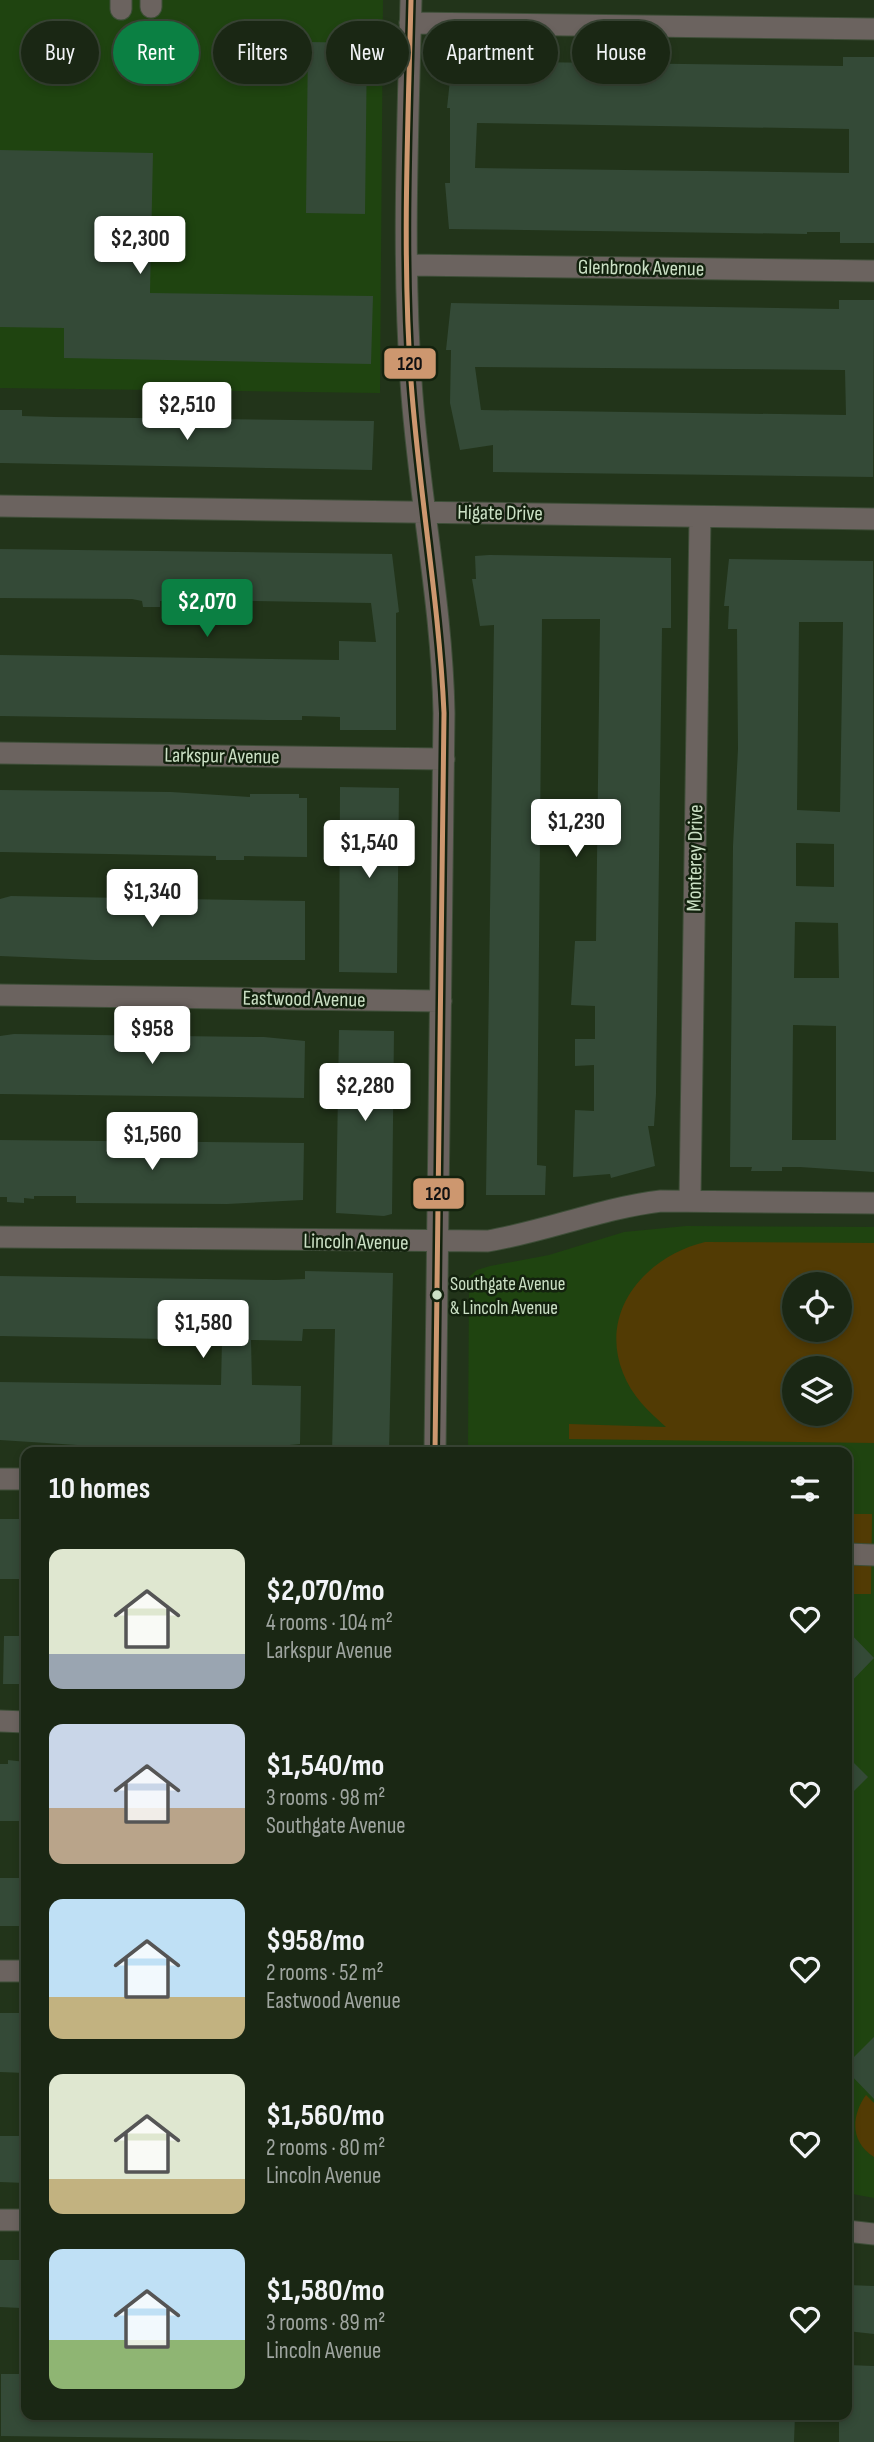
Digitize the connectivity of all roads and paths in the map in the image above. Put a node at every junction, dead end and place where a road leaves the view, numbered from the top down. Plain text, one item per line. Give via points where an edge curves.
1 (411, 0) edge
2 (410, 23) junction
3 (874, 29) edge
4 (407, 265) junction
5 (874, 271) edge
6 (0, 506) edge
7 (426, 512) junction
8 (699, 517) junction
9 (874, 519) edge
10 (0, 753) edge
11 (444, 759) junction
12 (0, 995) edge
13 (441, 1002) junction
14 (690, 1199) junction
15 (874, 1203) edge
16 (0, 1237) edge
17 (438, 1243) junction
18 (435, 1447) edge
19 (0, 1479) edge
20 (21, 1479) edge
21 (852, 1554) edge
22 (874, 1555) edge
23 (0, 1721) edge
24 (21, 1722) edge
25 (0, 1971) edge
26 (21, 1972) edge
27 (0, 2220) edge
28 (21, 2220) edge
29 (852, 2232) edge
30 (874, 2234) edge

1 - 2 street
2 - 3 street
2 - 4 street
4 - 5 street, Glenbrook Avenue
4 - 7 street via 411,381
6 - 7 street, Higate Drive
7 - 8 street, Higate Drive
7 - 11 street via 441,643
8 - 9 street, Higate Drive
8 - 14 street, Monterey Drive
10 - 11 street, Larkspur Avenue
11 - 13 street
12 - 13 street, Eastwood Avenue
13 - 17 street
14 - 15 street, Lincoln Avenue
14 - 17 street, Lincoln Avenue via 627,1205 521,1236
16 - 17 street, Lincoln Avenue
17 - 18 street
19 - 20 street
21 - 22 street
23 - 24 street
25 - 26 street
27 - 28 street
29 - 30 street

